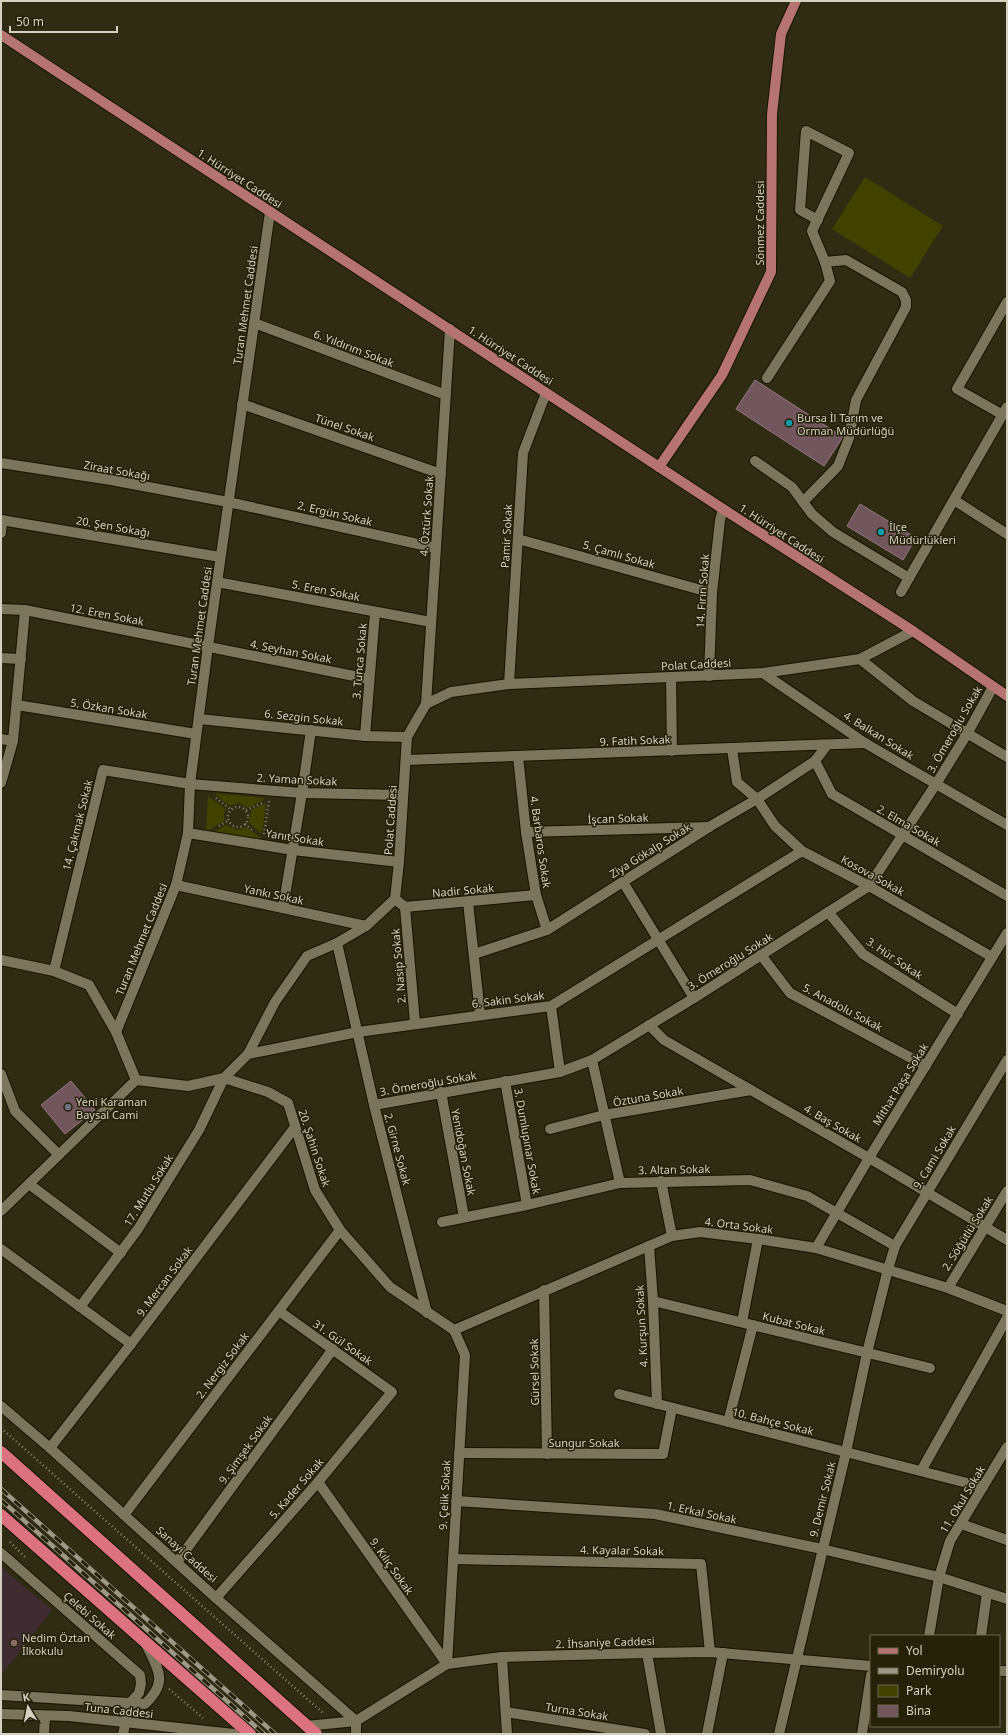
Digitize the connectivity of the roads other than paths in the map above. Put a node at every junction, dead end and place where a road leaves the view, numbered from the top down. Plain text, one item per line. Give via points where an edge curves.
1 (796, 1) edge
2 (1, 35) edge
3 (270, 212) junction
4 (818, 220) junction
5 (825, 262) junction
6 (1007, 302) edge
7 (254, 323) junction
8 (450, 330) junction
9 (767, 378) dead end
10 (546, 393) junction
11 (446, 395) junction
12 (242, 404) junction
13 (1005, 411) edge
14 (755, 461) dead end
15 (1, 463) edge
16 (659, 467) junction
17 (441, 474) junction
18 (954, 500) junction
19 (228, 502) junction
20 (803, 502) junction
21 (723, 509) junction
22 (2, 520) edge
23 (1, 533) edge
24 (1007, 534) edge
25 (518, 538) junction
26 (436, 548) junction
27 (220, 557) junction
28 (909, 578) junction
29 (217, 582) junction
30 (901, 592) dead end
31 (712, 593) junction
32 (1, 609) edge
33 (25, 610) junction
34 (375, 612) junction
35 (431, 622) junction
36 (913, 632) junction
37 (208, 646) junction
38 (1, 658) edge
39 (21, 659) junction
40 (860, 659) junction
41 (763, 673) junction
42 (709, 676) junction
43 (671, 677) junction
44 (369, 679) junction
45 (509, 684) junction
46 (993, 687) junction
47 (1007, 696) edge
48 (426, 704) junction
49 (17, 705) junction
50 (199, 719) junction
51 (311, 730) junction
52 (196, 734) junction
53 (967, 734) junction
54 (365, 736) junction
55 (407, 737) junction
56 (1, 739) edge
57 (13, 741) junction
58 (865, 743) junction
59 (827, 745) junction
60 (732, 748) junction
61 (672, 751) junction
62 (518, 756) junction
63 (1007, 757) edge
64 (406, 760) junction
65 (815, 761) junction
66 (1, 783) edge
67 (190, 784) junction
68 (936, 784) junction
69 (302, 793) junction
70 (404, 795) junction
71 (757, 799) junction
72 (1007, 825) edge
73 (709, 827) junction
74 (526, 832) junction
75 (188, 833) junction
76 (903, 836) junction
77 (293, 850) junction
78 (802, 851) junction
79 (400, 862) junction
80 (623, 882) junction
81 (176, 885) junction
82 (869, 886) junction
83 (536, 895) junction
84 (1007, 896) edge
85 (395, 899) junction
86 (468, 902) junction
87 (405, 907) junction
88 (283, 908) junction
89 (828, 912) junction
90 (366, 926) junction
91 (548, 930) junction
92 (1006, 936) edge
93 (658, 940) junction
94 (338, 943) junction
95 (474, 954) junction
96 (760, 955) junction
97 (992, 957) junction
98 (1, 960) edge
99 (54, 971) junction
100 (694, 998) junction
101 (551, 1006) junction
102 (480, 1014) junction
103 (958, 1014) junction
104 (415, 1023) junction
105 (649, 1025) junction
106 (116, 1032) junction
107 (358, 1032) junction
108 (248, 1054) junction
109 (592, 1060) junction
110 (1007, 1060) edge
111 (926, 1066) junction
112 (560, 1072) junction
113 (1, 1074) edge
114 (224, 1078) junction
115 (136, 1080) junction
116 (505, 1081) junction
117 (751, 1090) junction
118 (441, 1092) junction
119 (374, 1105) junction
120 (604, 1115) junction
121 (294, 1127) junction
122 (550, 1129) dead end
123 (59, 1155) junction
124 (869, 1158) junction
125 (620, 1182) junction
126 (661, 1182) junction
127 (29, 1184) junction
128 (1007, 1191) edge
129 (927, 1192) junction
130 (527, 1205) junction
131 (1, 1211) edge
132 (836, 1213) junction
133 (464, 1217) junction
134 (442, 1222) dead end
135 (985, 1226) junction
136 (340, 1230) junction
137 (672, 1236) junction
138 (758, 1239) junction
139 (1007, 1240) edge
140 (648, 1246) junction
141 (895, 1246) junction
142 (816, 1248) junction
143 (1, 1249) edge
144 (121, 1253) junction
145 (888, 1269) junction
146 (948, 1288) junction
147 (544, 1290) junction
148 (653, 1301) junction
149 (80, 1307) junction
150 (279, 1311) junction
151 (1007, 1311) edge
152 (427, 1313) junction
153 (1007, 1318) edge
154 (742, 1322) junction
155 (753, 1325) junction
156 (454, 1330) junction
157 (131, 1344) junction
158 (333, 1349) junction
159 (867, 1353) junction
160 (930, 1368) dead end
161 (392, 1392) joint
162 (619, 1394) dead end
163 (656, 1404) junction
164 (1, 1406) edge
165 (672, 1408) junction
166 (728, 1422) junction
167 (50, 1448) junction
168 (1007, 1448) edge
169 (1, 1452) edge
170 (846, 1452) junction
171 (459, 1453) junction
172 (547, 1454) junction
173 (921, 1471) junction
174 (318, 1482) junction
175 (983, 1487) junction
176 (456, 1501) junction
177 (1, 1515) edge
178 (124, 1515) junction
179 (960, 1524) junction
180 (1007, 1540) edge
181 (822, 1549) junction
182 (1, 1552) edge
183 (453, 1559) junction
184 (176, 1562) junction
185 (939, 1577) junction
186 (987, 1593) junction
187 (216, 1598) junction
188 (1007, 1599) edge
189 (929, 1635) edge
190 (981, 1635) edge
191 (144, 1640) junction
192 (710, 1652) junction
193 (647, 1653) junction
194 (723, 1653) junction
195 (502, 1657) junction
196 (797, 1659) junction
197 (447, 1664) junction
198 (870, 1666) edge
199 (870, 1682) edge
200 (1, 1695) edge
201 (130, 1703) junction
202 (506, 1712) junction
203 (1, 1714) edge
204 (45, 1716) junction
205 (356, 1721) junction
206 (126, 1722) junction
207 (306, 1726) junction
208 (44, 1734) edge
209 (123, 1734) edge
210 (234, 1734) edge
211 (250, 1734) edge
212 (316, 1734) edge
213 (356, 1734) edge
214 (507, 1734) edge
215 (645, 1734) edge
216 (661, 1734) edge
217 (707, 1734) edge
218 (779, 1734) edge
219 (862, 1734) edge

1 - 16 main road, Sönmez Caddesi via 781,34 772,114 771,272 722,375
2 - 3 main road, 1. Hürriyet Caddesi
3 - 7 street, Turan Mehmet Caddesi
3 - 8 main road, 1. Hürriyet Caddesi
4 - 4 street via 849,153 806,131 800,210
4 - 5 street via 812,231
5 - 9 street via 830,281
5 - 20 street via 846,260 902,292 906,307 856,400 849,438 838,466
6 - 13 street via 957,389
7 - 11 street, 6. Yıldırım Sokak
7 - 12 street, Turan Mehmet Caddesi
8 - 10 main road, 1. Hürriyet Caddesi
8 - 11 street, 4. Öztürk Sokak
10 - 16 main road, 1. Hürriyet Caddesi
10 - 25 street, Pamir Sokak via 523,453
11 - 17 street, 4. Öztürk Sokak
12 - 17 street, Tünel Sokak
12 - 19 street, Turan Mehmet Caddesi
13 - 18 street
14 - 20 street via 792,487
15 - 19 street, Ziraat Sokağı
16 - 21 main road, 1. Hürriyet Caddesi
17 - 26 street, 4. Öztürk Sokak
18 - 24 street
18 - 28 street
19 - 26 street, 2. Ergün Sokak
19 - 27 street, Turan Mehmet Caddesi
20 - 28 street via 812,514 833,532
21 - 31 street, 14. Fırın Sokak
21 - 36 main road, 1. Hürriyet Caddesi
22 - 23 street
22 - 27 street, 20. Şen Sokağı
25 - 31 street, 5. Çamlı Sokak
25 - 45 street, Pamir Sokak
26 - 35 street, 4. Öztürk Sokak
27 - 29 street, Turan Mehmet Caddesi
28 - 30 street
29 - 34 street, 5. Eren Sokak
29 - 37 street, Turan Mehmet Caddesi
31 - 42 street, 14. Fırın Sokak
32 - 33 street, 12. Eren Sokak
33 - 37 street, 12. Eren Sokak
33 - 39 street
34 - 35 street, 5. Eren Sokak
34 - 44 street, 3. Tunca Sokak
35 - 48 street, 4. Öztürk Sokak
36 - 40 street, Polat Caddesi
36 - 46 main road, 1. Hürriyet Caddesi
37 - 44 street, 4. Seyhan Sokak
37 - 50 street, Turan Mehmet Caddesi
38 - 39 street
39 - 49 street
40 - 41 street, Polat Caddesi
40 - 53 street via 913,701
41 - 42 street, Polat Caddesi
41 - 58 street, 4. Balkan Sokak
42 - 43 street, Polat Caddesi
43 - 45 street, Polat Caddesi
43 - 61 street
44 - 54 street, 3. Tunca Sokak
45 - 48 street, Polat Caddesi via 451,692
46 - 47 main road, 1. Hürriyet Caddesi
46 - 53 street, 3. Ömeroğlu Sokak
48 - 55 street, Polat Caddesi
49 - 52 street, 5. Özkan Sokak
49 - 57 street
50 - 51 street, 6. Sezgin Sokak
50 - 52 street, Turan Mehmet Caddesi
51 - 54 street, 6. Sezgin Sokak
51 - 69 street
52 - 67 street, Turan Mehmet Caddesi
53 - 63 street
53 - 68 street, 3. Ömeroğlu Sokak
54 - 55 street, 6. Sezgin Sokak
55 - 64 street, Polat Caddesi
56 - 57 street
57 - 66 street
58 - 59 street, 9. Fatih Sokak
58 - 68 street, 4. Balkan Sokak
59 - 60 street, 9. Fatih Sokak
59 - 65 street, Ziya Gökalp Sokak
60 - 61 street, 9. Fatih Sokak
60 - 71 street, Kosova Sokak via 738,782
61 - 62 street, 9. Fatih Sokak
62 - 64 street, 9. Fatih Sokak
62 - 74 street, 4. Barbaros Sokak
64 - 70 street, Polat Caddesi
65 - 71 street, Ziya Gökalp Sokak
65 - 76 street, 2. Elma Sokak via 832,794
67 - 69 street, 2. Yaman Sokak via 270,795
67 - 75 street, Turan Mehmet Caddesi
67 - 99 street, 14. Çakmak Sokak via 103,770
68 - 72 street, 4. Balkan Sokak
68 - 76 street, 3. Ömeroğlu Sokak
69 - 70 street, 2. Yaman Sokak
69 - 77 street
70 - 79 street, Polat Caddesi
71 - 73 street, Ziya Gökalp Sokak
71 - 78 street, Kosova Sokak via 775,826
73 - 74 street, İşcan Sokak
73 - 80 street, Ziya Gökalp Sokak
74 - 83 street, 4. Barbaros Sokak
75 - 77 street, Yanıt Sokak
75 - 81 street, Turan Mehmet Caddesi
76 - 82 street, 3. Ömeroğlu Sokak
76 - 84 street, 2. Elma Sokak
77 - 79 street, Yanıt Sokak
77 - 88 street
78 - 82 street, Kosova Sokak
78 - 93 street, 6. Sakin Sokak
79 - 85 street, Polat Caddesi
80 - 91 street, Ziya Gökalp Sokak
80 - 93 street
81 - 88 street, Yankı Sokak
81 - 106 street, Turan Mehmet Caddesi
82 - 89 street, 3. Ömeroğlu Sokak
82 - 97 street, Kosova Sokak
83 - 86 street, Nadir Sokak
83 - 91 street, 4. Barbaros Sokak
85 - 87 street
85 - 90 street
86 - 87 street, Nadir Sokak
86 - 95 street
87 - 104 street, 2. Nasip Sokak
88 - 90 street, Yankı Sokak
89 - 96 street, 3. Ömeroğlu Sokak
89 - 103 street, 3. Hür Sokak via 863,954
90 - 94 street
91 - 95 street, Ziya Gökalp Sokak
92 - 97 street, Mithat Paşa Sokak
93 - 100 street
93 - 101 street, 6. Sakin Sokak
94 - 107 street, 2. Girne Sokak
94 - 108 street via 306,956 275,1002
95 - 102 street
96 - 100 street, 3. Ömeroğlu Sokak
96 - 111 street, 5. Anadolu Sokak via 790,993
97 - 103 street, Mithat Paşa Sokak
98 - 99 street
99 - 106 street via 89,985
100 - 105 street, 3. Ömeroğlu Sokak
101 - 102 street, 6. Sakin Sokak
101 - 112 street
102 - 104 street, 6. Sakin Sokak
103 - 111 street, Mithat Paşa Sokak
104 - 107 street, 6. Sakin Sokak
105 - 109 street, 3. Ömeroğlu Sokak
105 - 117 street, 4. Baş Sokak via 664,1040
106 - 115 street
107 - 108 street, 6. Sakin Sokak
107 - 119 street, 2. Girne Sokak
108 - 114 street
109 - 112 street, 3. Ömeroğlu Sokak
109 - 120 street
110 - 129 street, 9. Cami Sokak
111 - 124 street, Mithat Paşa Sokak
112 - 116 street, 3. Ömeroğlu Sokak
113 - 123 street via 15,1111
114 - 115 street via 188,1086
114 - 121 street, 20. Şahin Sokak via 268,1092 288,1103
114 - 144 street, 17. Mutlu Sokak via 199,1130
115 - 123 street
116 - 118 street, 3. Ömeroğlu Sokak
116 - 130 street, 3. Dumlupınar Sokak
117 - 120 street, Öztuna Sokak
117 - 124 street, 4. Baş Sokak
118 - 119 street, 3. Ömeroğlu Sokak
118 - 133 street, Yenidoğan Sokak
119 - 152 street, 2. Girne Sokak
120 - 122 street, Öztuna Sokak
120 - 125 street
121 - 136 street, 20. Şahin Sokak via 315,1190
121 - 157 street, 9. Mercan Sokak
123 - 127 street
124 - 129 street, 4. Baş Sokak
124 - 132 street, Mithat Paşa Sokak
125 - 126 street, 3. Altan Sokak
125 - 130 street, 3. Altan Sokak
126 - 132 street, 3. Altan Sokak via 750,1180 806,1196
126 - 137 street
127 - 131 street
127 - 144 street
128 - 135 street, 2. Söğütlü Sokak
129 - 135 street, 4. Baş Sokak
129 - 141 street, 9. Cami Sokak
130 - 133 street, 3. Altan Sokak
132 - 141 street, 3. Altan Sokak
132 - 142 street, Mithat Paşa Sokak
133 - 134 street, 3. Altan Sokak
135 - 139 street, 4. Baş Sokak
135 - 146 street, 2. Söğütlü Sokak
136 - 150 street, 2. Nergiz Sokak
136 - 152 street, 20. Şahin Sokak via 390,1287
137 - 138 street, 4. Orta Sokak via 700,1232
137 - 140 street, 4. Orta Sokak
138 - 142 street, 4. Orta Sokak
138 - 154 street
140 - 147 street, 4. Orta Sokak
140 - 148 street, 4. Kurşun Sokak
141 - 145 street, 9. Cami Sokak
142 - 145 street, 4. Orta Sokak
143 - 149 street
144 - 149 street, 17. Mutlu Sokak
145 - 146 street, 4. Orta Sokak
145 - 159 street, 9. Demir Sokak
146 - 151 street, 4. Orta Sokak
147 - 156 street, 4. Orta Sokak
147 - 172 street, Gürsel Sokak
148 - 154 street, Kubat Sokak
148 - 163 street, 4. Kurşun Sokak
149 - 157 street
150 - 158 street, 31. Gül Sokak
150 - 178 street, 2. Nergiz Sokak
152 - 156 street, 20. Şahin Sokak
153 - 173 street
154 - 155 street, Kubat Sokak
155 - 159 street, Kubat Sokak
155 - 166 street
156 - 171 street, 9. Çelik Sokak via 465,1355
157 - 167 street, 9. Mercan Sokak
158 - 161 street, 31. Gül Sokak
158 - 184 street, 9. Şimşek Sokak
159 - 160 street, Kubat Sokak
159 - 170 street, 9. Demir Sokak
161 - 174 street, 5. Kader Sokak
162 - 163 street, 10. Bahçe Sokak
163 - 165 street, 10. Bahçe Sokak
164 - 167 street, Sanayi Caddesi
165 - 166 street, 10. Bahçe Sokak
165 - 172 street, Sungur Sokak via 663,1454
166 - 170 street, 10. Bahçe Sokak
167 - 178 street, Sanayi Caddesi
168 - 175 street, 11. Okul Sokak
169 - 207 highway
170 - 173 street, 10. Bahçe Sokak
170 - 181 street, 9. Demir Sokak
171 - 172 street, Sungur Sokak
171 - 176 street, 9. Çelik Sokak
173 - 175 street, 10. Bahçe Sokak
174 - 187 street, 5. Kader Sokak
174 - 197 street, 9. Kılıç Sokak
175 - 179 street, 11. Okul Sokak
176 - 181 street, 1. Erkal Sokak via 655,1514
176 - 183 street, 9. Çelik Sokak
177 - 191 highway
178 - 184 street, Sanayi Caddesi
179 - 180 street
179 - 185 street, 11. Okul Sokak via 950,1540
181 - 185 street, 1. Erkal Sokak
181 - 196 street, 9. Demir Sokak
182 - 201 street, Çelebi Sokak via 140,1675 139,1694
183 - 192 street, 4. Kayalar Sokak via 701,1564
183 - 197 street, 9. Çelik Sokak
184 - 187 street, Sanayi Caddesi
185 - 186 street, 1. Erkal Sokak
185 - 189 street, 11. Okul Sokak
186 - 188 street, 1. Erkal Sokak
186 - 190 street
187 - 205 street, Sanayi Caddesi
191 - 201 street, Tuna Caddesi via 159,1672 160,1682 155,1694 145,1704
191 - 211 highway
192 - 193 street, 2. İhsaniye Caddesi
192 - 194 street, 2. İhsaniye Caddesi
193 - 195 street, 2. İhsaniye Caddesi
193 - 216 street
194 - 196 street, 2. İhsaniye Caddesi
194 - 217 street
195 - 197 street, 2. İhsaniye Caddesi
195 - 202 street
196 - 198 street, 2. İhsaniye Caddesi
196 - 218 street, 9. Demir Sokak
197 - 205 street, 2. İhsaniye Caddesi
199 - 219 street
200 - 201 street, Tuna Caddesi
201 - 206 street
202 - 214 street
202 - 215 street, Turna Sokak
203 - 204 street, Tuna Caddesi
204 - 206 street, Tuna Caddesi
204 - 208 street
205 - 207 street
205 - 213 street
206 - 209 street
206 - 210 street, Tuna Caddesi
207 - 212 highway

